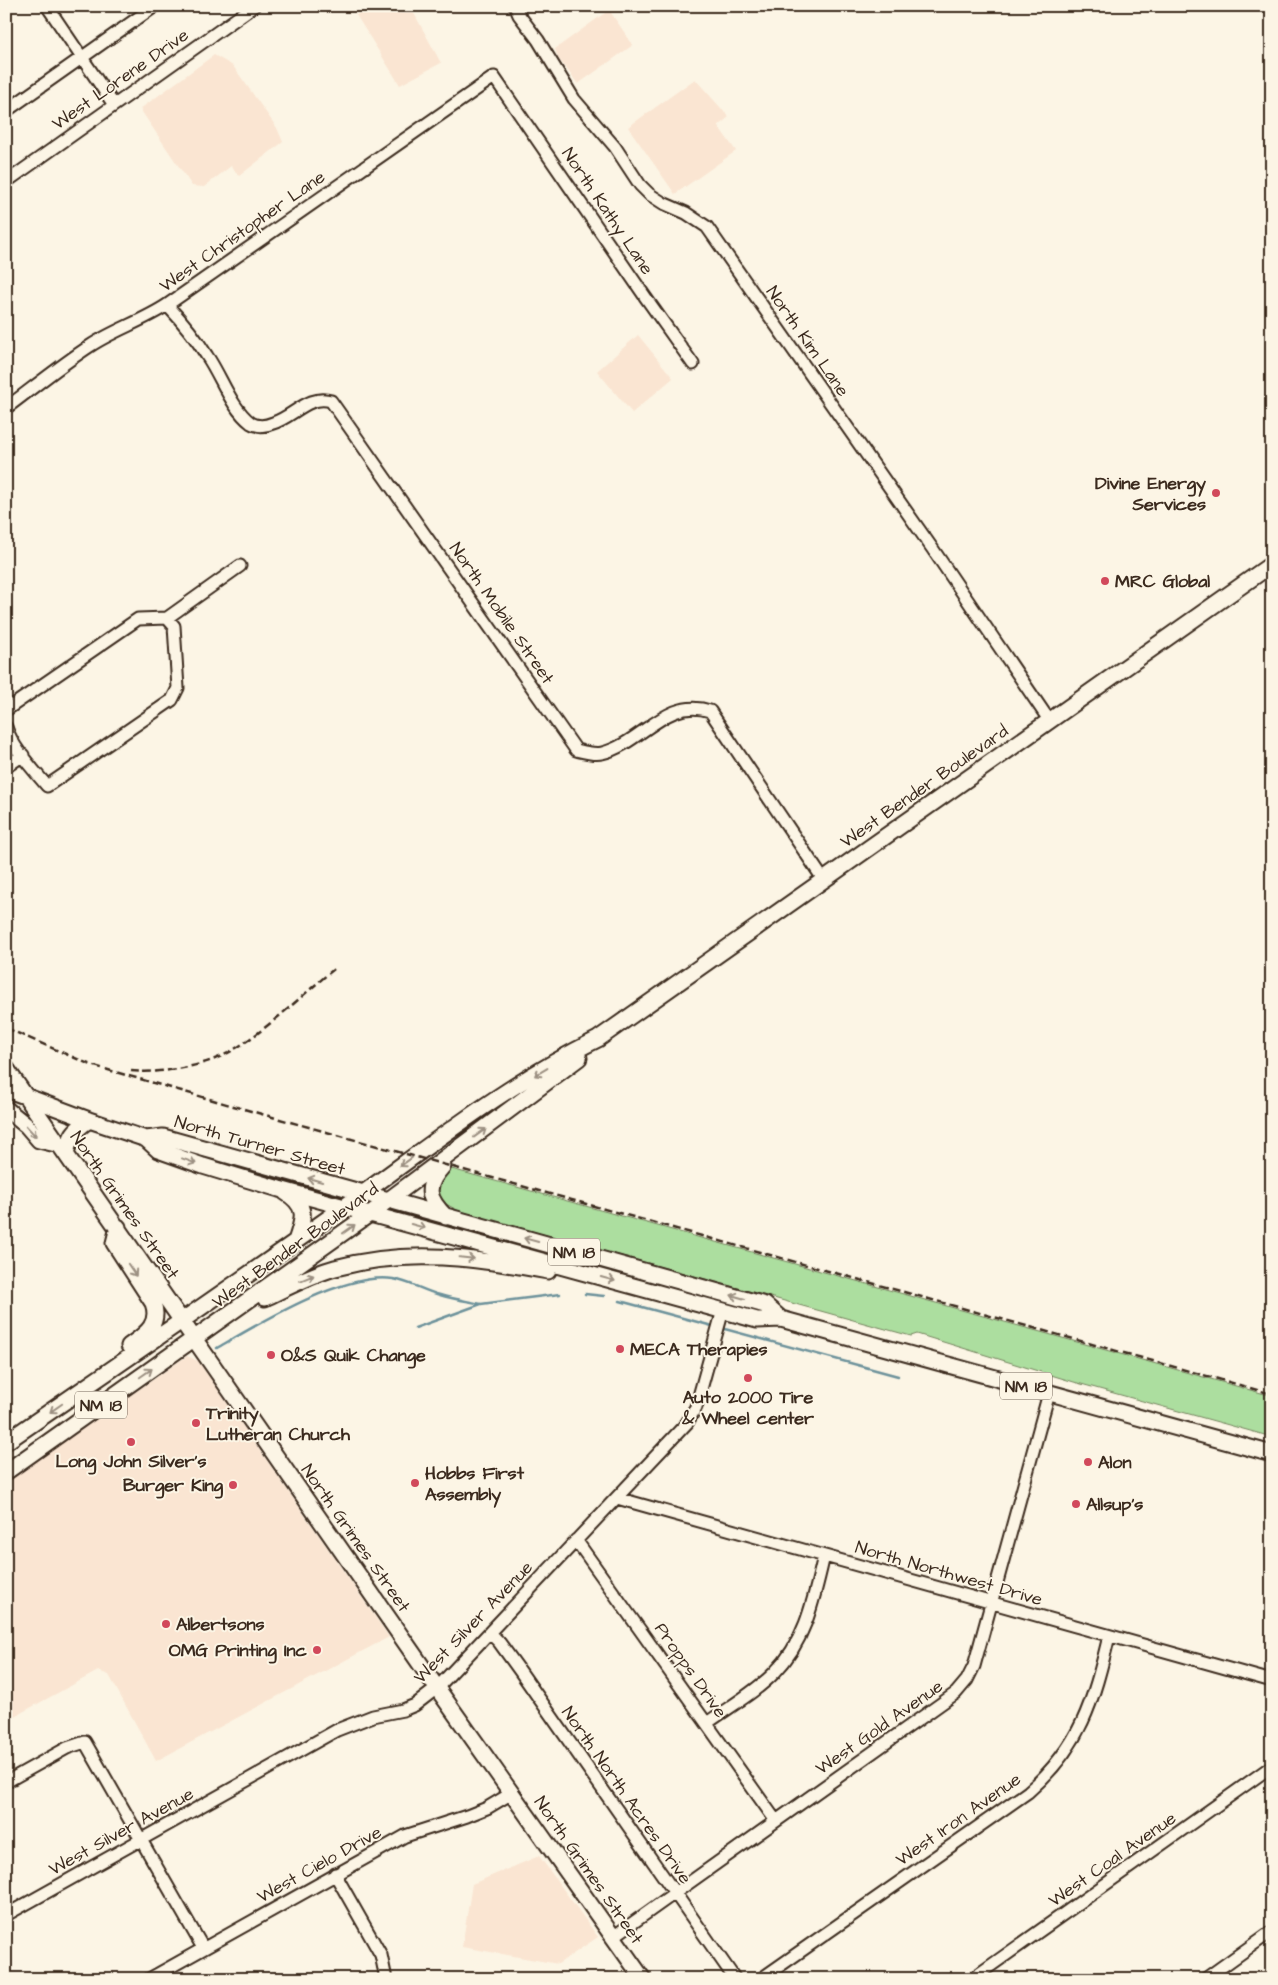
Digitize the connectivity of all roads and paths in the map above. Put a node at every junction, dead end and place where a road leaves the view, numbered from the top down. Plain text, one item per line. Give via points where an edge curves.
1 (47, 6) edge
2 (154, 6) edge
3 (254, 6) edge
4 (515, 6) edge
5 (81, 58) junction
6 (494, 77) joint
7 (114, 105) junction
8 (6, 110) edge
9 (6, 182) edge
10 (167, 305) junction
11 (693, 364) dead end
12 (6, 408) edge
13 (1272, 564) edge
14 (240, 566) dead end
15 (168, 618) junction
16 (6, 710) edge
17 (1050, 720) junction
18 (6, 727) edge
19 (23, 756) junction
20 (6, 767) edge
21 (823, 879) junction
22 (598, 1038) junction
23 (6, 1068) edge
24 (6, 1089) edge
25 (27, 1097) junction
26 (6, 1109) edge
27 (89, 1120) junction
28 (146, 1139) junction
29 (460, 1148) junction
30 (63, 1149) junction
31 (279, 1189) junction
32 (362, 1194) junction
33 (387, 1201) junction
34 (345, 1206) junction
35 (371, 1213) junction
36 (446, 1217) junction
37 (118, 1227) junction
38 (296, 1241) junction
39 (582, 1272) junction
40 (723, 1310) junction
41 (231, 1313) junction
42 (781, 1319) junction
43 (183, 1321) junction
44 (196, 1339) junction
45 (101, 1377) junction
46 (1049, 1393) junction
47 (32, 1425) junction
48 (6, 1442) edge
49 (45, 1445) junction
50 (1272, 1454) edge
51 (6, 1472) edge
52 (617, 1498) junction
53 (576, 1540) junction
54 (824, 1556) junction
55 (991, 1604) junction
56 (490, 1633) junction
57 (1109, 1636) junction
58 (1272, 1681) edge
59 (438, 1688) junction
60 (707, 1723) junction
61 (1272, 1766) edge
62 (6, 1782) edge
63 (512, 1793) junction
64 (776, 1821) junction
65 (141, 1839) junction
66 (335, 1874) junction
67 (674, 1894) junction
68 (6, 1915) edge
69 (1272, 1931) edge
70 (613, 1937) junction
71 (203, 1948) junction
72 (149, 1979) edge
73 (386, 1979) edge
74 (642, 1979) edge
75 (734, 1979) edge
76 (761, 1979) edge
77 (972, 1979) edge
78 (1205, 1979) edge

1 - 5 street
2 - 5 street
3 - 7 street, West Lorene Drive
4 - 17 street, North Kim Lane via 574,99 615,147 640,185 663,203 686,213 707,228
5 - 7 street
5 - 8 street
6 - 10 street, West Christopher Lane
6 - 11 street, North Kathy Lane
7 - 9 street, West Lorene Drive
10 - 12 street, West Christopher Lane via 90,346
10 - 21 street, North Mobile Street via 183,321 236,406 252,423 263,427 323,398 338,408 576,750 602,753 683,709 698,707 710,711
13 - 17 main road, West Bender Boulevard
14 - 15 street
15 - 16 street via 138,619
15 - 19 street via 174,626 178,674 178,688 172,700 47,786
17 - 21 main road, West Bender Boulevard
18 - 19 street
19 - 20 street
21 - 22 main road, West Bender Boulevard
29 -> 22 main road, West Bender Boulevard via 580,1057
22 -> 32 main road, West Bender Boulevard via 492,1100
23 - 25 main road, North Grimes Street
24 - 25 main road, North Turner Street
25 - 27 main road, North Turner Street
25 - 30 main road, North Grimes Street
26 -> 30 main road via 39,1140
27 - 28 main road, North Turner Street
27 - 30 main road via 76,1130
28 -> 31 main road, North Turner Street via 158,1150
32 -> 28 main road, North Turner Street via 163,1137
29 - 33 main road, West Bender Boulevard
29 - 36 main road via 431,1183 433,1204
30 - 37 main road, North Grimes Street
31 - 34 main road, North Turner Street
31 - 38 main road via 301,1206 303,1220
32 - 33 main road, NM 18
32 - 34 main road, West Bender Boulevard / NM 18
33 - 35 main road, West Bender Boulevard
33 - 36 main road, NM 18
34 - 35 main road, North Turner Street
34 - 38 main road, West Bender Boulevard / NM 18
35 -> 39 main road, NM 18
41 -> 35 main road, West Bender Boulevard / NM 18
42 -> 36 main road, NM 18 via 765,1305
37 - 43 main road, North Grimes Street
37 -> 45 main road via 114,1243 153,1303 155,1319 145,1334 114,1358
38 - 43 main road, West Bender Boulevard / NM 18
39 -> 40 main road, NM 18
41 -> 39 main road via 311,1276 382,1258 466,1258 561,1274
40 - 42 main road, NM 18 via 757,1320
40 - 52 street, West Silver Avenue via 696,1407 687,1423
41 - 44 main road, West Bender Boulevard / NM 18
42 - 46 main road, NM 18
43 - 44 main road, North Grimes Street
43 - 45 main road, West Bender Boulevard / NM 18
49 -> 44 main road, West Bender Boulevard / NM 18
44 - 59 main road, North Grimes Street
45 -> 47 main road, West Bender Boulevard / NM 18
46 - 50 main road, NM 18
46 - 55 street, West Gold Avenue
47 - 48 main road, West Bender Boulevard / NM 18
47 - 49 main road
49 - 51 main road, West Bender Boulevard / NM 18
52 - 53 street, West Silver Avenue
52 - 54 street, North Northwest Drive
53 - 56 street, West Silver Avenue
53 - 60 street, Propps Drive
54 - 55 street, North Northwest Drive
54 - 60 street via 804,1629 792,1652 775,1673
55 - 57 street, North Northwest Drive
55 - 64 street, West Gold Avenue via 974,1666 956,1694
56 - 59 street, West Silver Avenue
56 - 67 street, North North Acres Drive via 520,1671
57 - 58 street, North Northwest Drive
57 - 76 street, West Iron Avenue via 1094,1695 1080,1726 1065,1753 1043,1778 1028,1792
59 - 63 main road, North Grimes Street
59 - 65 street, West Silver Avenue via 403,1710 373,1716 337,1730
60 - 64 street, Propps Drive
61 - 77 street, West Coal Avenue
62 - 65 street via 67,1748 85,1742
63 - 66 street, West Cielo Drive via 487,1808 405,1836
63 - 70 main road, North Grimes Street
64 - 67 street, West Gold Avenue
65 - 68 street, West Silver Avenue
65 - 71 street
66 - 71 street, West Cielo Drive
66 - 73 street via 381,1955
67 - 70 street, West Gold Avenue
67 - 75 street, North North Acres Drive
69 - 78 street
70 - 74 main road, North Grimes Street
71 - 72 street, West Cielo Drive

